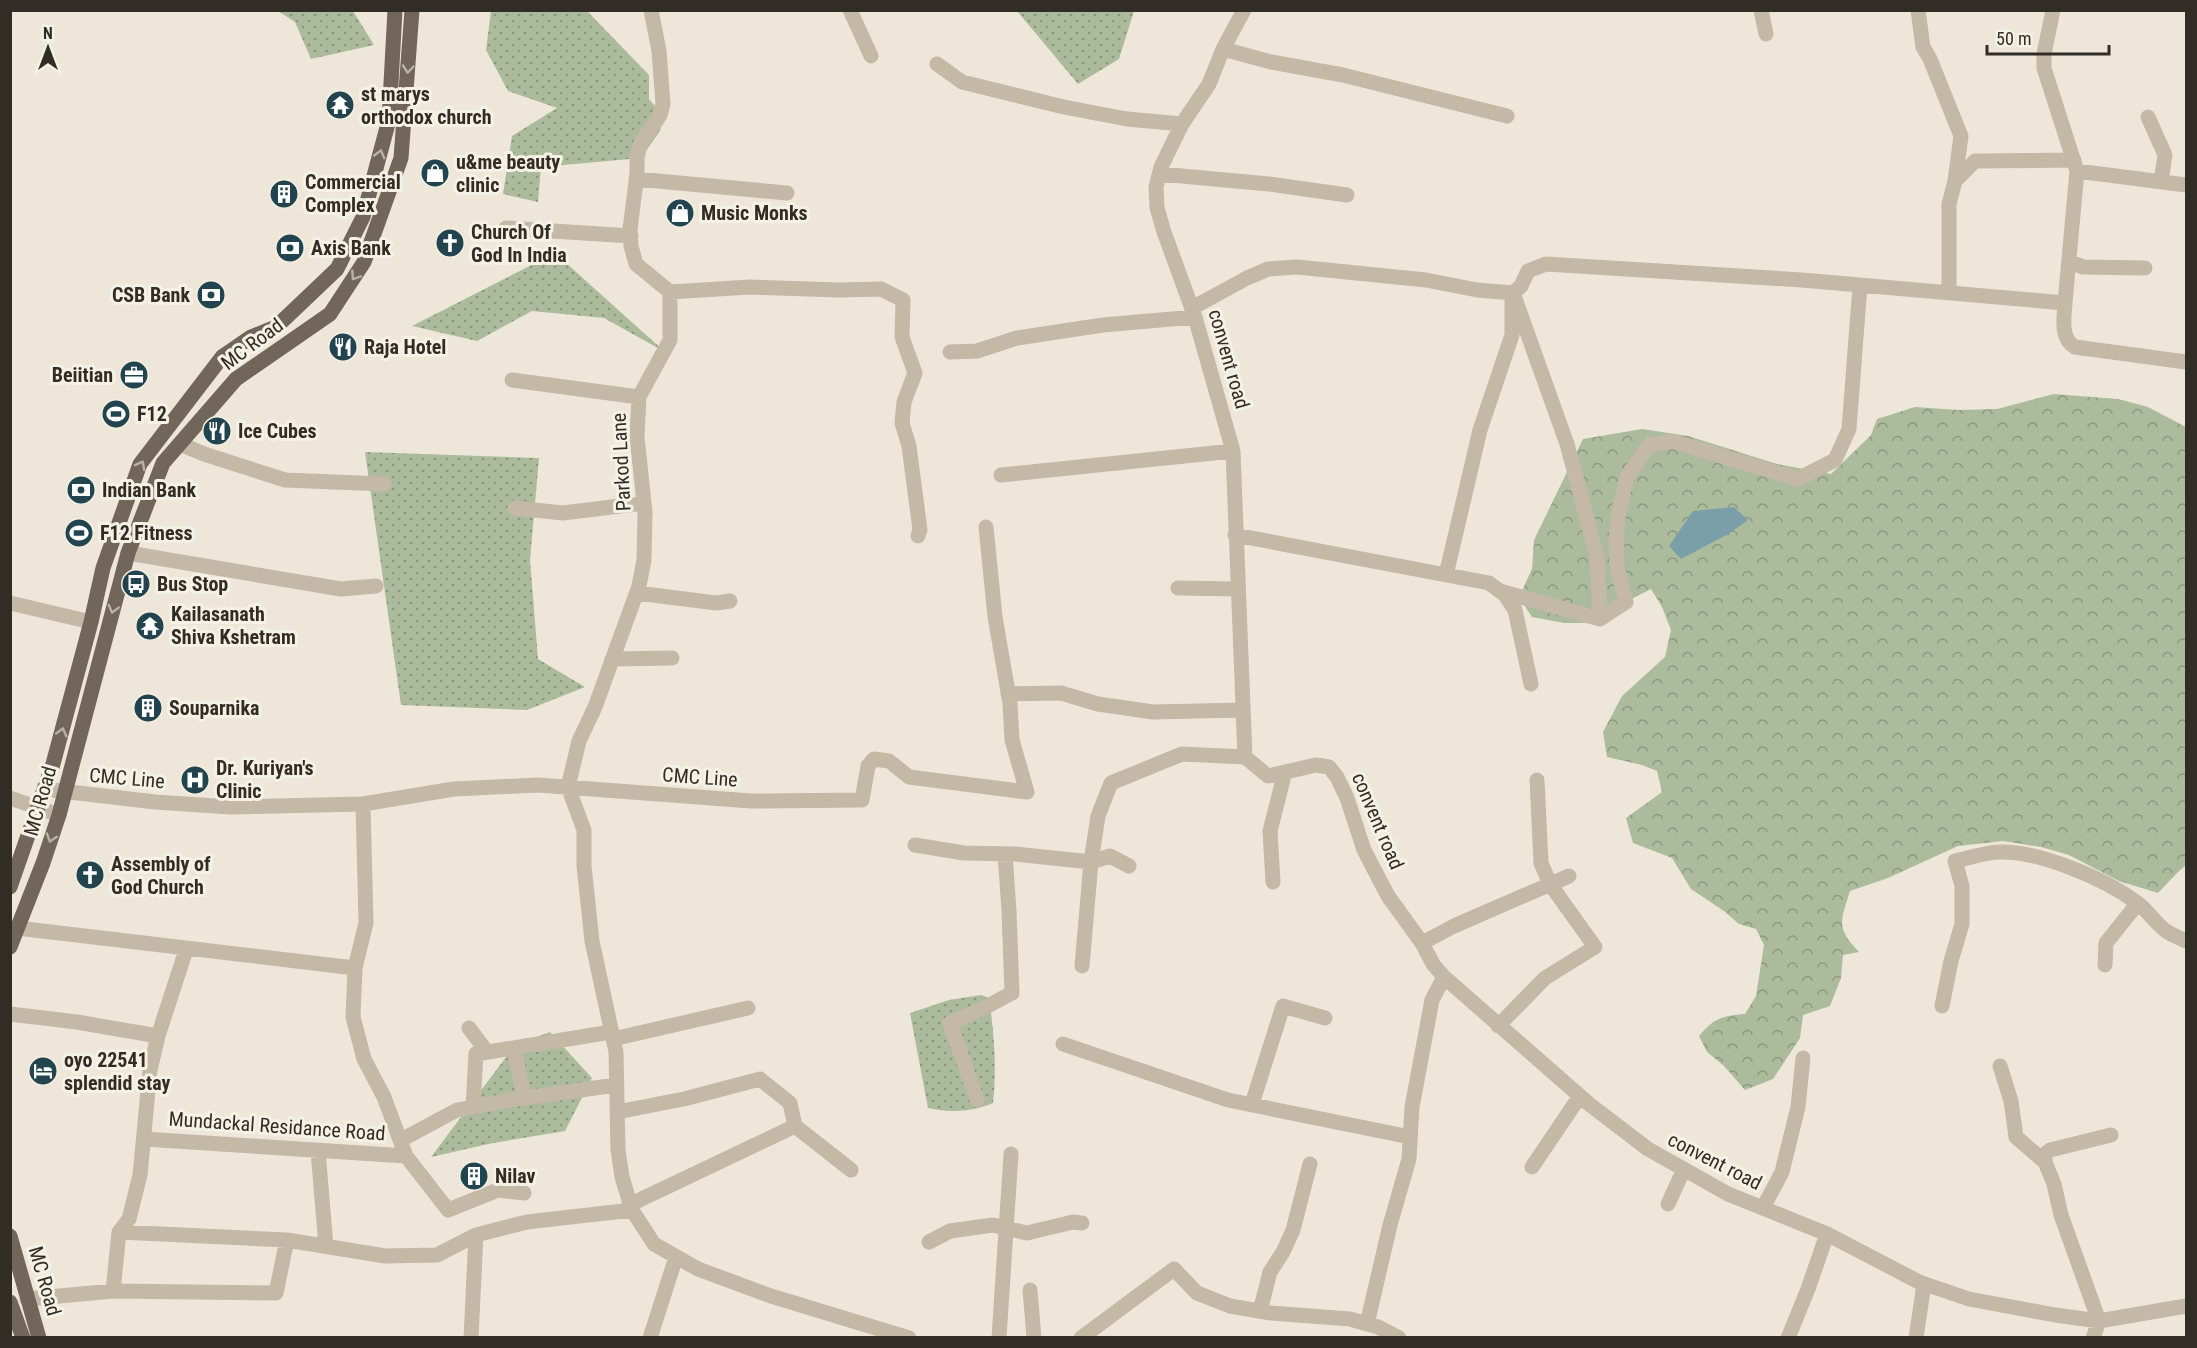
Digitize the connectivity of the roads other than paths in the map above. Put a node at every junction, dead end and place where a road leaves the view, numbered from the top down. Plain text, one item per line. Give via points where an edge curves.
1 (395, 10) edge
2 (412, 10) edge
3 (651, 10) edge
4 (850, 10) edge
5 (1244, 10) edge
6 (1761, 10) edge
7 (1918, 10) edge
8 (2053, 10) edge
9 (1766, 34) dead end
10 (1223, 49) junction
11 (870, 56) dead end
12 (936, 64) dead end
13 (1507, 116) dead end
14 (2148, 117) dead end
15 (1182, 124) junction
16 (2076, 165) junction
17 (1160, 174) junction
18 (636, 179) junction
19 (1955, 181) junction
20 (2161, 182) junction
21 (2187, 184) edge
22 (788, 193) dead end
23 (1347, 195) dead end
24 (506, 228) dead end
25 (631, 236) junction
26 (2068, 261) junction
27 (2145, 268) dead end
28 (1860, 285) junction
29 (670, 292) junction
30 (1513, 293) junction
31 (1949, 293) junction
32 (2065, 303) junction
33 (1194, 313) junction
34 (950, 352) dead end
35 (2187, 362) edge
36 (512, 380) dead end
37 (639, 397) junction
38 (180, 444) junction
39 (1233, 451) junction
40 (1001, 475) dead end
41 (384, 484) dead end
42 (644, 503) junction
43 (515, 508) dead end
44 (986, 527) dead end
45 (1235, 535) junction
46 (918, 536) dead end
47 (128, 553) junction
48 (1446, 575) junction
49 (376, 586) dead end
50 (1178, 588) dead end
51 (1238, 590) junction
52 (1500, 591) junction
53 (637, 594) junction
54 (730, 602) dead end
55 (10, 603) edge
56 (1600, 619) junction
57 (91, 622) junction
58 (672, 658) dead end
59 (612, 659) junction
60 (1531, 684) dead end
61 (1008, 694) junction
62 (1243, 710) junction
63 (1245, 757) junction
64 (1285, 772) junction
65 (1537, 780) dead end
66 (568, 787) junction
67 (44, 789) junction
68 (65, 793) junction
69 (10, 798) edge
70 (363, 804) junction
71 (37, 809) junction
72 (59, 815) junction
73 (915, 845) dead end
74 (1005, 854) junction
75 (1091, 862) junction
76 (1129, 866) dead end
77 (1569, 876) dead end
78 (12, 879) edge
79 (1273, 882) dead end
80 (1550, 884) junction
81 (2138, 903) junction
82 (17, 928) junction
83 (2187, 941) edge
84 (1422, 943) junction
85 (10, 947) edge
86 (186, 950) junction
87 (2105, 965) dead end
88 (1082, 966) dead end
89 (355, 968) junction
90 (1444, 977) junction
91 (1942, 1006) dead end
92 (748, 1008) dead end
93 (10, 1014) edge
94 (1325, 1018) dead end
95 (1498, 1026) junction
96 (469, 1028) dead end
97 (158, 1036) junction
98 (612, 1036) junction
99 (1064, 1044) dead end
100 (514, 1048) junction
101 (487, 1052) junction
102 (1803, 1058) dead end
103 (2000, 1066) dead end
104 (616, 1084) junction
105 (1580, 1096) junction
106 (524, 1098) junction
107 (977, 1100) dead end
108 (1252, 1104) junction
109 (473, 1107) junction
110 (617, 1112) junction
111 (795, 1126) junction
112 (2111, 1135) dead end
113 (1410, 1137) junction
114 (144, 1138) junction
115 (400, 1140) junction
116 (318, 1151) junction
117 (1011, 1154) dead end
118 (406, 1156) junction
119 (2045, 1162) junction
120 (1310, 1164) dead end
121 (1532, 1167) dead end
122 (1684, 1169) junction
123 (851, 1170) dead end
124 (524, 1192) dead end
125 (1668, 1204) dead end
126 (630, 1208) junction
127 (1762, 1208) junction
128 (1082, 1223) dead end
129 (1006, 1228) junction
130 (118, 1232) junction
131 (1827, 1234) junction
132 (476, 1235) junction
133 (10, 1236) edge
134 (287, 1240) junction
135 (929, 1242) dead end
136 (326, 1246) junction
137 (676, 1257) junction
138 (1924, 1284) junction
139 (1030, 1290) dead end
140 (113, 1291) junction
141 (27, 1299) junction
142 (10, 1302) edge
143 (2187, 1306) edge
144 (1260, 1311) junction
145 (2099, 1321) junction
146 (1367, 1324) junction
147 (899, 1336) edge
148 (23, 1338) edge
149 (39, 1338) edge
150 (471, 1338) edge
151 (650, 1338) edge
152 (999, 1338) edge
153 (1034, 1338) edge
154 (1081, 1338) edge
155 (1399, 1338) edge
156 (1788, 1338) edge
157 (1916, 1338) edge
158 (2093, 1338) edge

57 -> 1 main road, MC Road via 103,568 140,464 222,357 251,337 276,327 337,270 363,217 389,120
2 -> 38 main road, MC Road via 400,158 364,262 330,314 236,379
3 - 18 street via 663,104 640,145
4 - 11 street
5 - 10 street, convent road
6 - 9 street
7 - 19 street via 1923,47 1961,136
8 - 16 street via 2044,68
10 - 13 street
10 - 15 street, convent road via 1209,84
12 - 15 street via 962,82 1052,104 1126,119
14 - 20 street via 2165,154
15 - 17 street, convent road
16 - 19 street via 1975,161
16 - 20 street
16 - 26 street
17 - 23 street
17 - 33 street, convent road via 1157,208
18 - 22 street
18 - 25 street
19 - 31 street via 1948,204
20 - 21 street
24 - 25 street
25 - 29 street via 636,264
26 - 27 street via 2083,267
26 - 32 street
28 - 30 street via 1546,264 1528,271
28 - 31 street
28 - 56 street via 1849,429 1835,460 1798,478 1671,441 1649,445 1627,477 1619,510 1617,567 1626,602
29 - 37 street, Parkod Lane via 670,340
29 - 46 street via 750,287 881,289 903,300 902,337 915,373 904,402 902,423 909,446
30 - 33 street via 1297,267 1268,270
30 - 48 street via 1512,335 1480,430
30 - 56 street via 1567,444 1597,556
31 - 32 street
32 - 35 street via 2065,334 2075,347
33 - 34 street via 1017,338 977,351
33 - 39 street, convent road
36 - 37 street
37 - 42 street, Parkod Lane via 637,437
38 - 41 street via 285,480
38 - 47 main road, MC Road via 164,463
39 - 40 street
39 - 45 street, convent road
42 - 43 street via 563,513
42 - 53 street, Parkod Lane via 644,560
44 - 61 street, CMC Line
45 - 48 street
45 - 51 street, convent road
47 - 49 street via 341,590
47 -> 68 main road, MC Road
48 - 52 street via 1490,583
50 - 51 street
51 - 62 street, convent road
52 - 56 street
52 - 60 street via 1515,610
53 - 54 street
53 - 59 street, Parkod Lane
55 - 57 street
67 -> 57 main road, MC Road
58 - 59 street
59 - 66 street, Parkod Lane via 579,741
61 - 62 street via 1061,693 1098,704 1153,712
61 - 66 street, CMC Line via 1012,740 1027,792 909,777 889,761 874,759 868,766 862,800 751,801
62 - 63 street, convent road
63 - 64 street, convent road via 1268,776
63 - 75 street via 1182,754 1111,783 1098,816
64 - 79 street via 1270,831
64 - 84 street, convent road via 1316,765 1329,767 1347,798 1369,860 1388,896
65 - 80 street via 1541,863
66 - 70 street, CMC Line via 454,789
66 - 98 street via 584,830 592,941
67 - 68 street, CMC Line
67 - 71 main road, MC Road
68 - 70 street, CMC Line via 231,807
68 - 72 main road, MC Road
69 - 71 street
70 - 89 street via 366,923
71 - 72 street
71 - 78 main road, MC Road
72 -> 82 main road, MC Road
73 - 74 street via 964,853
74 - 75 street
74 - 107 street via 1012,993 950,1023
75 - 76 street via 1110,856
75 - 88 street
77 - 80 street
80 - 84 street
80 - 95 street via 1595,947 1545,978
81 - 83 street via 2166,931
81 - 87 street via 2106,943
81 - 91 street via 2089,875 2012,852 1955,861 1962,886 1962,924
82 - 85 main road, MC Road
82 - 86 street
84 - 90 street, convent road
86 - 89 street
86 - 97 street
89 - 115 street via 353,1017 364,1059
90 - 95 street, convent road
90 - 113 street via 1432,1000
92 - 98 street
93 - 97 street
94 - 108 street via 1283,1006
95 - 105 street, convent road
96 - 101 street
97 - 114 street via 150,1070
98 - 100 street
98 - 104 street
99 - 108 street via 1228,1100
100 - 101 street
100 - 106 street
101 - 109 street via 476,1054
102 - 127 street via 1798,1107 1782,1172
103 - 119 street via 2011,1101 2016,1137
104 - 106 street
104 - 110 street
105 - 121 street
105 - 122 street, convent road via 1648,1149
106 - 109 street
108 - 113 street
109 - 115 street via 457,1110
110 - 111 street via 760,1079 790,1103
110 - 126 street via 618,1150
111 - 123 street
111 - 126 street
112 - 119 street via 2050,1150 2045,1154
113 - 146 street via 1409,1159
114 - 116 street, Mundackal Residance Road
114 - 130 street via 129,1219
115 - 118 street
116 - 118 street, Mundackal Residance Road
116 - 136 street
117 - 129 street
118 - 124 street via 448,1210 498,1190
119 - 145 street
120 - 144 street via 1293,1230 1270,1272
122 - 125 street
122 - 127 street, convent road
126 - 132 street via 527,1222
126 - 137 street via 654,1244
127 - 131 street, convent road
128 - 129 street via 1027,1233
129 - 135 street via 950,1231
129 - 152 street
130 - 134 street
130 - 140 street
131 - 138 street, convent road
131 - 156 street
132 - 136 street via 437,1255 385,1256
132 - 150 street
133 - 141 main road, MC Road
134 - 136 street
134 - 140 street via 276,1293
137 - 147 street via 771,1296
137 - 151 street
138 - 145 street, convent road via 1969,1299
138 - 157 street
139 - 153 street
140 - 141 street
141 - 149 main road, MC Road
142 - 148 main road, MC Road
143 - 145 street, convent road
144 - 146 street
144 - 154 street via 1230,1306 1197,1293 1174,1269
145 - 158 street
146 - 155 street

